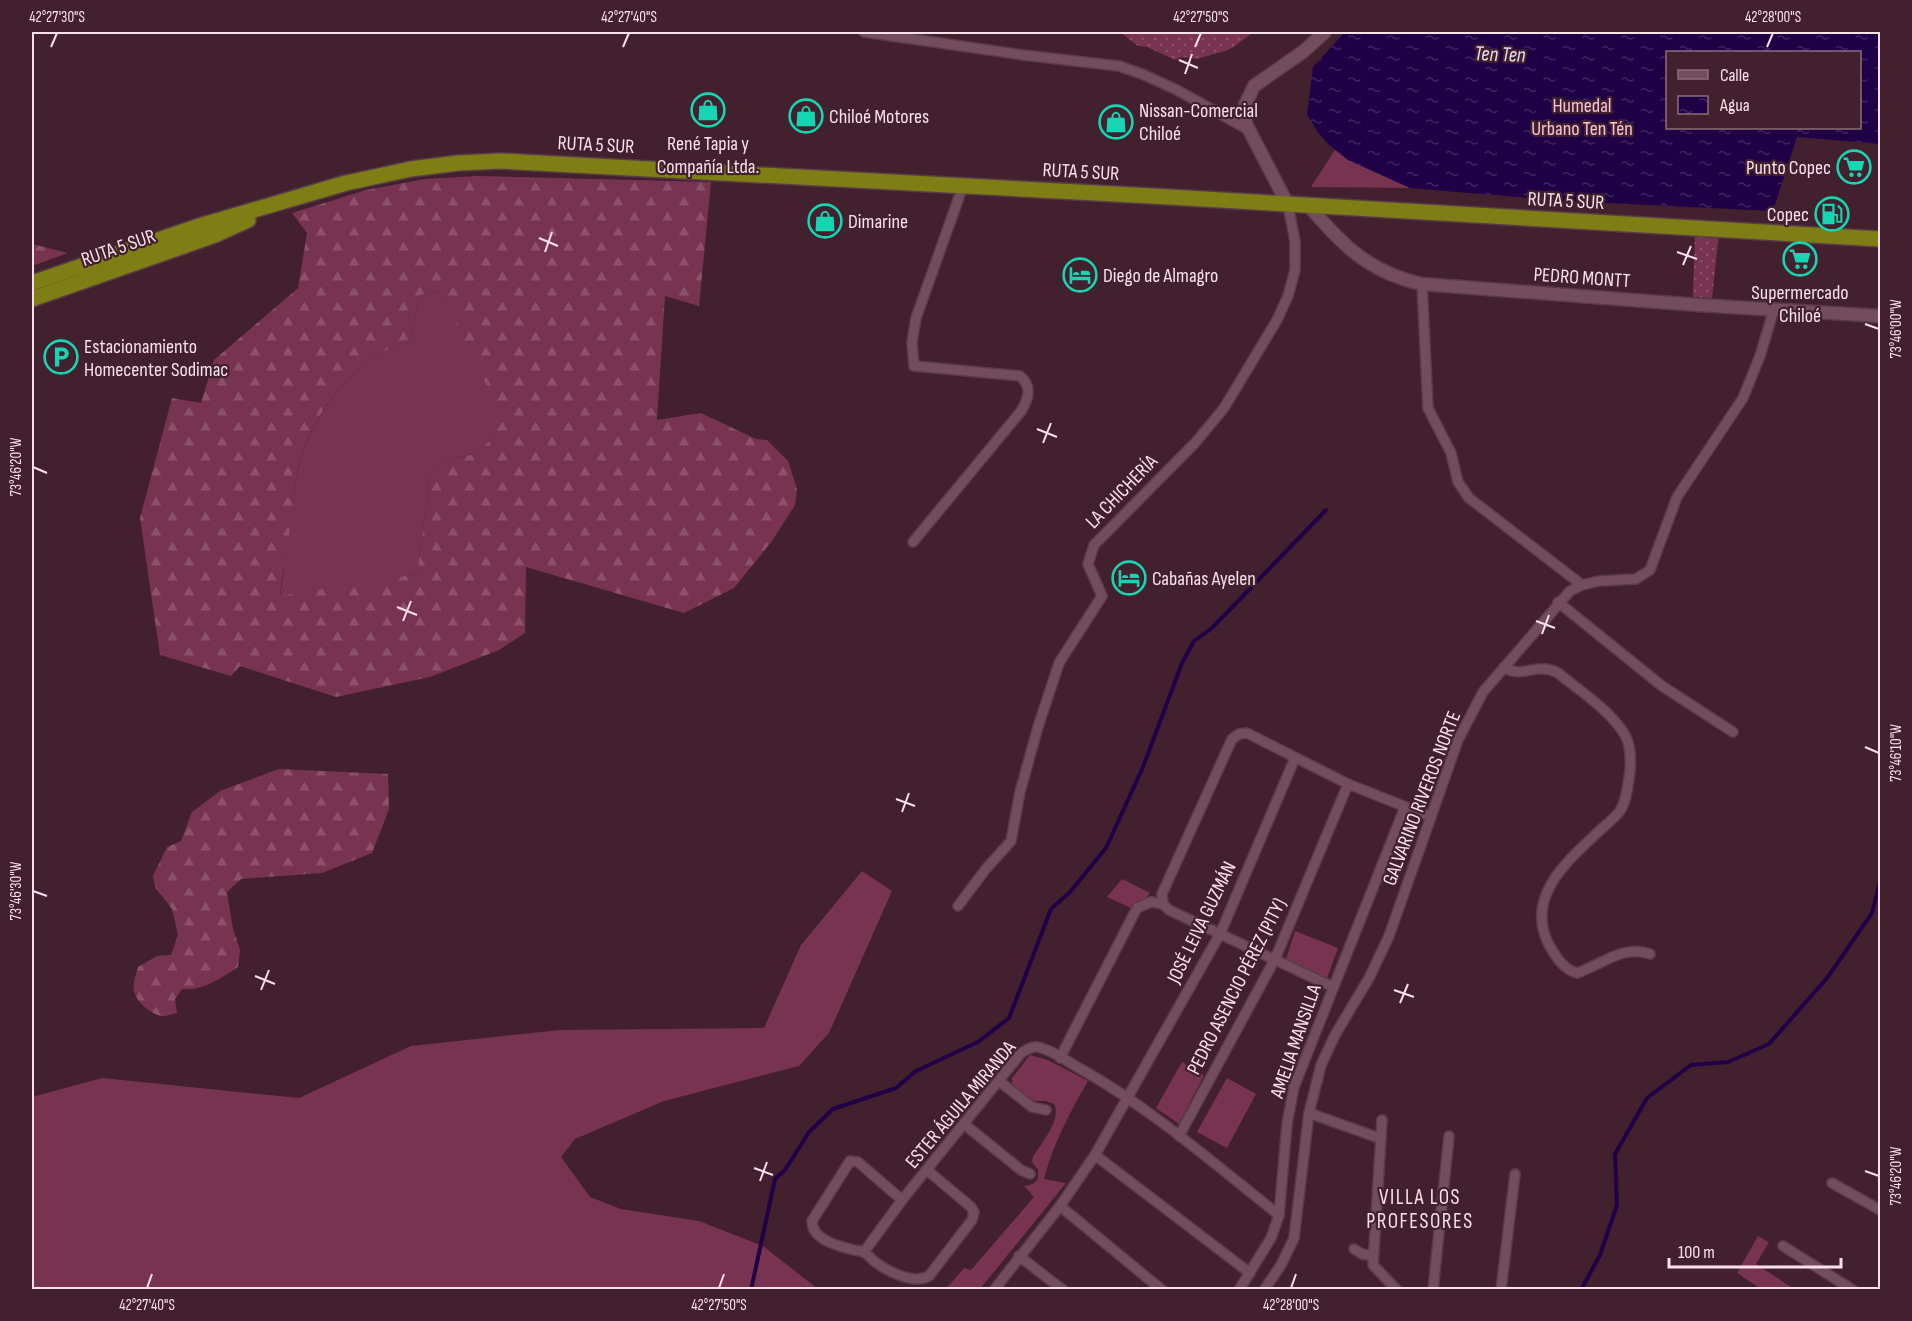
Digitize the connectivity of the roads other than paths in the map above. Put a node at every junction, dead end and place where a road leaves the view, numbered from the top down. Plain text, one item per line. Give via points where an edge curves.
1 (864, 32) edge
2 (1324, 32) edge
3 (1249, 130) junction
4 (963, 186) junction
5 (283, 202) junction
6 (1287, 205) junction
7 (1309, 206) junction
8 (1881, 239) edge
9 (32, 283) edge
10 (1422, 284) junction
11 (32, 299) edge
12 (1774, 309) junction
13 (1881, 316) edge
14 (913, 542) dead end
15 (1582, 585) junction
16 (1558, 602) junction
17 (1504, 667) junction
18 (1733, 732) dead end
19 (1295, 758) junction
20 (1348, 784) junction
21 (1405, 807) junction
22 (1429, 816) junction
23 (1163, 904) junction
24 (958, 906) dead end
25 (1220, 934) junction
26 (1650, 954) dead end
27 (1275, 959) junction
28 (1333, 987) junction
29 (1060, 1058) junction
30 (999, 1081) junction
31 (1127, 1097) junction
32 (1046, 1110) dead end
33 (1309, 1113) junction
34 (1382, 1120) dead end
35 (964, 1124) junction
36 (1179, 1136) junction
37 (1449, 1136) dead end
38 (1379, 1138) junction
39 (1095, 1155) junction
40 (927, 1170) junction
41 (1030, 1174) dead end
42 (1515, 1174) dead end
43 (1832, 1183) dead end
44 (902, 1200) junction
45 (1060, 1206) junction
46 (1881, 1210) edge
47 (1278, 1215) junction
48 (1783, 1246) dead end
49 (1354, 1249) dead end
50 (864, 1252) junction
51 (1019, 1256) junction
52 (1373, 1261) junction
53 (1250, 1273) junction
54 (994, 1290) edge
55 (1063, 1290) edge
56 (1162, 1290) edge
57 (1239, 1290) edge
58 (1264, 1290) edge
59 (1397, 1290) edge
60 (1433, 1290) edge
61 (1502, 1290) edge
62 (1853, 1290) edge

1 - 3 street via 1119,66 1177,90
2 - 3 street via 1254,86 1244,112
3 - 6 street
4 - 5 highway, RUTA 5 SUR via 501,161 389,173
4 - 6 highway, RUTA 5 SUR
4 - 14 street via 916,318 914,366 1020,376 1029,395 1022,410
5 - 9 highway, RUTA 5 SUR
5 - 11 highway, RUTA 5 SUR via 214,235
6 - 7 highway, RUTA 5 SUR
6 - 24 street, LA CHICHERÍA via 1296,256 1283,308 1224,408 1195,443 1094,545 1088,564 1102,596 1059,663 1020,792 1011,841
7 - 8 highway, RUTA 5 SUR
7 - 10 street, PEDRO MONTT via 1362,260 1395,277
10 - 12 street, PEDRO MONTT
10 - 15 street via 1428,408 1451,453 1458,482 1469,498
12 - 13 street, PEDRO MONTT
12 - 15 street, GALVARINO RIVEROS NORTE via 1743,398 1677,497 1650,570 1636,579
15 - 16 street, GALVARINO RIVEROS NORTE
16 - 17 street, GALVARINO RIVEROS NORTE
16 - 18 street via 1662,686
17 - 22 street, GALVARINO RIVEROS NORTE via 1483,692 1458,740
17 - 26 street via 1513,672 1538,668 1558,673 1616,722 1629,747 1629,782 1620,811 1578,850 1549,888 1540,916 1547,941 1563,966 1577,973 1625,951
19 - 20 street
19 - 23 street via 1247,734 1232,739 1162,894
19 - 25 street, JOSÉ LEIVA GUZMÁN
20 - 21 street
20 - 27 street, PEDRO ASENCIO PÉREZ (PITY)
21 - 22 street
21 - 28 street, AMELIA MANSILLA
22 - 33 street, GALVARINO RIVEROS NORTE via 1389,936 1321,1065
23 - 25 street
23 - 29 street via 1151,902 1137,908
25 - 27 street
25 - 31 street, JOSÉ LEIVA GUZMÁN
27 - 28 street
27 - 36 street, PEDRO ASENCIO PÉREZ (PITY)
28 - 47 street, AMELIA MANSILLA via 1294,1087
29 - 30 street, ESTER ÁGUILA MIRANDA via 1038,1047 1027,1049
29 - 31 street, ESTER ÁGUILA MIRANDA
30 - 32 street via 1032,1107
30 - 35 street, ESTER ÁGUILA MIRANDA
31 - 36 street, ESTER ÁGUILA MIRANDA
31 - 39 street, JOSÉ LEIVA GUZMÁN
33 - 38 street
33 - 58 street, GALVARINO RIVEROS NORTE via 1294,1238
34 - 38 street
35 - 40 street, ESTER ÁGUILA MIRANDA
35 - 41 street
36 - 47 street, ESTER ÁGUILA MIRANDA
37 - 60 street
38 - 52 street
39 - 45 street, JOSÉ LEIVA GUZMÁN
39 - 53 street
40 - 44 street, ESTER ÁGUILA MIRANDA
40 - 50 street via 974,1212 929,1276 914,1280 882,1266
42 - 61 street
43 - 46 street
44 - 50 street, ESTER ÁGUILA MIRANDA
44 - 50 street via 858,1162 850,1161 812,1221 812,1228 819,1237
45 - 51 street, JOSÉ LEIVA GUZMÁN
45 - 56 street
47 - 53 street, AMELIA MANSILLA via 1271,1238
48 - 62 street
49 - 52 street
51 - 54 street, JOSÉ LEIVA GUZMÁN
51 - 55 street
52 - 59 street
53 - 57 street, AMELIA MANSILLA

